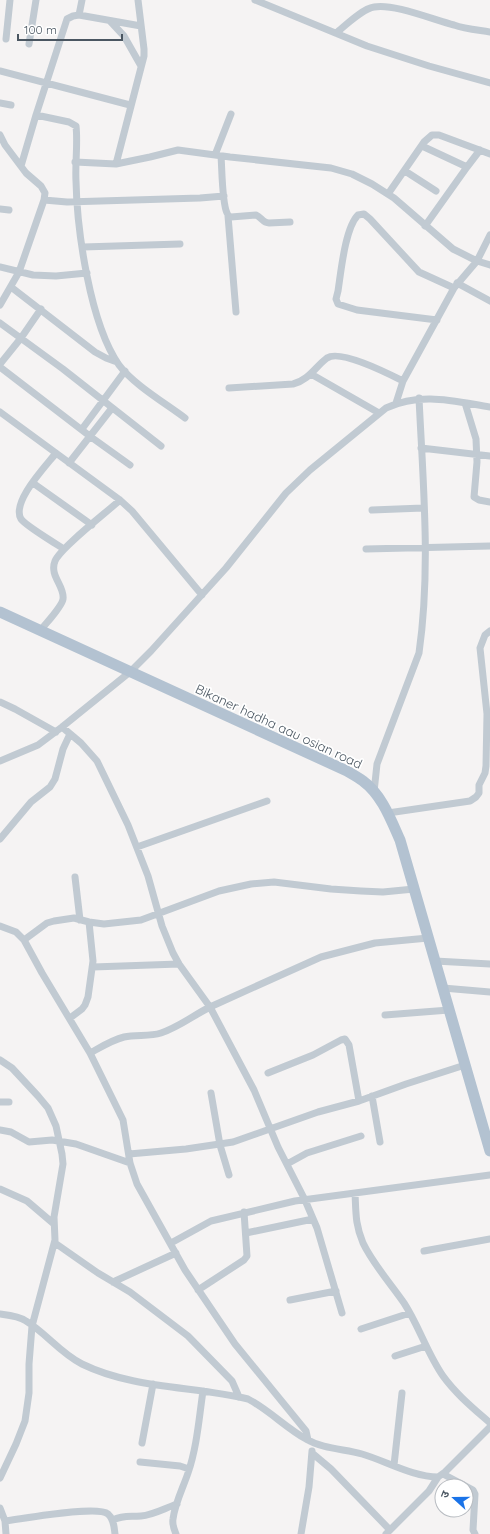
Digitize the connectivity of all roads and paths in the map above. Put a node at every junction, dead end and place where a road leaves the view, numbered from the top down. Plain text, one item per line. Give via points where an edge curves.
1 (10, 0) edge
2 (36, 0) edge
3 (82, 0) edge
4 (138, 0) edge
5 (255, 0) edge
6 (79, 16) junction
7 (110, 21) junction
8 (142, 26) junction
9 (490, 32) edge
10 (336, 33) junction
11 (6, 39) dead end
12 (29, 44) dead end
13 (141, 66) junction
14 (0, 71) edge
15 (490, 83) edge
16 (46, 84) junction
17 (0, 103) edge
18 (11, 105) dead end
19 (130, 105) junction
20 (231, 114) dead end
21 (36, 115) junction
22 (0, 135) edge
23 (2, 145) edge
24 (422, 146) junction
25 (480, 150) junction
26 (490, 154) edge
27 (218, 155) junction
28 (75, 162) junction
29 (116, 164) junction
30 (21, 166) junction
31 (467, 167) junction
32 (405, 171) junction
33 (436, 191) dead end
34 (388, 194) junction
35 (224, 196) junction
36 (44, 200) junction
37 (76, 202) junction
38 (0, 209) edge
39 (9, 210) dead end
40 (228, 216) junction
41 (290, 222) dead end
42 (426, 226) junction
43 (490, 235) edge
44 (180, 244) dead end
45 (83, 247) junction
46 (477, 261) junction
47 (490, 265) edge
48 (0, 267) edge
49 (19, 272) junction
50 (87, 273) junction
51 (456, 286) junction
52 (11, 287) junction
53 (490, 301) edge
54 (0, 305) edge
55 (41, 309) junction
56 (236, 312) dead end
57 (437, 320) junction
58 (0, 323) edge
59 (21, 338) junction
60 (117, 362) junction
61 (0, 364) edge
62 (0, 367) edge
63 (125, 371) junction
64 (311, 374) junction
65 (403, 381) junction
66 (229, 388) dead end
67 (419, 398) junction
68 (102, 400) junction
69 (396, 403) junction
70 (465, 403) junction
71 (490, 407) edge
72 (112, 408) junction
73 (0, 412) edge
74 (379, 413) junction
75 (185, 418) dead end
76 (82, 429) junction
77 (91, 437) junction
78 (161, 446) dead end
79 (421, 448) junction
80 (56, 453) junction
81 (477, 454) junction
82 (490, 456) edge
83 (69, 463) junction
84 (130, 465) dead end
85 (33, 483) junction
86 (120, 500) junction
87 (490, 502) edge
88 (423, 508) junction
89 (372, 510) dead end
90 (92, 525) junction
91 (490, 546) edge
92 (366, 548) dead end
93 (425, 548) junction
94 (64, 549) junction
95 (202, 595) junction
96 (0, 612) edge
97 (40, 631) junction
98 (490, 631) edge
99 (130, 672) junction
100 (0, 702) edge
101 (62, 727) junction
102 (56, 732) junction
103 (70, 734) junction
104 (0, 761) edge
105 (487, 772) edge
106 (374, 792) junction
107 (267, 801) dead end
108 (388, 813) junction
109 (0, 839) edge
110 (137, 847) junction
111 (75, 877) dead end
112 (414, 889) junction
113 (158, 912) junction
114 (80, 920) junction
115 (89, 922) junction
116 (0, 926) edge
117 (428, 938) junction
118 (24, 940) junction
119 (435, 961) junction
120 (179, 964) junction
121 (490, 964) edge
122 (93, 967) junction
123 (442, 988) junction
124 (490, 992) edge
125 (210, 1007) junction
126 (449, 1010) junction
127 (385, 1015) dead end
128 (70, 1018) junction
129 (90, 1053) junction
130 (0, 1060) edge
131 (465, 1065) junction
132 (268, 1073) dead end
133 (211, 1093) dead end
134 (372, 1096) junction
135 (359, 1101) junction
136 (0, 1102) edge
137 (10, 1102) dead end
138 (270, 1129) junction
139 (0, 1130) edge
140 (361, 1136) dead end
141 (59, 1141) junction
142 (380, 1142) dead end
143 (220, 1145) junction
144 (490, 1151) edge
145 (129, 1154) junction
146 (130, 1163) junction
147 (287, 1164) junction
148 (229, 1175) dead end
149 (490, 1175) edge
150 (0, 1189) edge
151 (355, 1193) junction
152 (305, 1200) junction
153 (244, 1212) junction
154 (313, 1219) junction
155 (54, 1224) junction
156 (246, 1233) junction
157 (490, 1239) edge
158 (55, 1243) junction
159 (171, 1243) junction
160 (424, 1250) dead end
161 (176, 1253) junction
162 (113, 1282) junction
163 (198, 1290) junction
164 (336, 1291) junction
165 (290, 1300) dead end
166 (342, 1313) dead end
167 (410, 1313) junction
168 (0, 1314) edge
169 (32, 1326) junction
170 (361, 1329) dead end
171 (426, 1346) junction
172 (395, 1356) dead end
173 (153, 1384) junction
174 (203, 1391) junction
175 (402, 1393) dead end
176 (239, 1397) junction
177 (490, 1423) edge
178 (490, 1427) edge
179 (310, 1442) junction
180 (142, 1443) dead end
181 (312, 1453) junction
182 (140, 1462) dead end
183 (394, 1465) junction
184 (189, 1469) junction
185 (440, 1476) junction
186 (0, 1478) edge
187 (177, 1504) junction
188 (0, 1508) edge
189 (113, 1520) junction
190 (4, 1521) junction
191 (388, 1532) edge
192 (6, 1534) edge
193 (115, 1534) edge
194 (176, 1534) edge
195 (301, 1534) edge
196 (475, 1534) edge

1 - 11 street
2 - 12 street
3 - 6 street
4 - 8 street
5 - 10 street
6 - 7 street
6 - 16 street via 70,17 66,23
7 - 8 street
7 - 13 street via 124,36
8 - 13 street via 144,49
9 - 10 street via 456,26 396,8 378,7 366,10
10 - 15 street via 387,52
13 - 19 street
14 - 16 street
16 - 19 street
16 - 21 street
17 - 18 street
19 - 29 street
20 - 27 street
21 - 28 street via 69,122 76,126
21 - 30 street
22 - 23 street
23 - 30 street
24 - 25 street via 427,138 439,135
24 - 31 street
24 - 32 street
25 - 26 street
25 - 31 street
27 - 29 street via 173,150
27 - 34 street via 331,168 352,174
27 - 35 street
28 - 29 street
28 - 37 street
30 - 36 street via 41,186 45,193
31 - 42 street
32 - 33 street
32 - 34 street
34 - 42 street
35 - 37 street
35 - 40 street
36 - 37 street
36 - 49 street
37 - 45 street
38 - 39 street
40 - 41 street via 256,215 266,223
40 - 56 street
42 - 46 street via 453,249
43 - 46 street
44 - 45 street
45 - 50 street
46 - 47 street
46 - 51 street
48 - 49 street
49 - 50 street via 56,276
49 - 52 street
50 - 60 street via 99,321
51 - 53 street
51 - 57 street
51 - 57 street via 419,272 364,214 353,220 336,299 338,304 357,310
52 - 54 street
52 - 55 street
55 - 59 street
55 - 60 street via 95,352
57 - 65 street
58 - 59 street
59 - 61 street
59 - 68 street
60 - 63 street
62 - 76 street
63 - 68 street
63 - 75 street
64 - 65 street via 335,355 368,365
64 - 66 street via 293,384
64 - 74 street
65 - 69 street
67 - 69 street
67 - 70 street via 438,398
67 - 79 street
68 - 72 street
68 - 76 street
69 - 74 street
70 - 71 street
70 - 81 street via 476,439
72 - 77 street
72 - 78 street
73 - 80 street
74 - 95 street via 286,493
76 - 77 street
77 - 83 street
77 - 84 street
79 - 81 street
79 - 88 street
80 - 83 street
80 - 85 street
81 - 82 street
81 - 87 street via 474,496
83 - 86 street
85 - 90 street
85 - 94 street via 21,502 22,519
86 - 90 street
86 - 95 street
88 - 89 street
88 - 93 street
90 - 94 street
91 - 93 street
92 - 93 street
93 - 106 street via 419,653 377,764
94 - 97 street via 55,560 54,566 63,600
95 - 99 street
96 - 97 main road, Bikaner hadha aau osian road
97 - 99 main road, Bikaner hadha aau osian road
98 - 105 street via 485,635 480,648 487,714
99 - 101 street
99 - 106 main road, Bikaner hadha aau osian road via 347,771 364,781
100 - 102 street
101 - 102 street
101 - 103 street
102 - 104 street via 38,745
103 - 109 street via 55,779 31,802
103 - 110 street via 97,761
105 - 108 street via 480,779 479,793 470,801
106 - 108 main road, Bikaner hadha aau osian road
107 - 110 street
108 - 112 main road, Bikaner hadha aau osian road via 400,840
110 - 113 street
111 - 114 street
112 - 113 street via 383,892 331,890 274,882 251,884 218,890
112 - 117 main road, Bikaner hadha aau osian road
113 - 115 street via 141,920 124,923
113 - 120 street
114 - 115 street
114 - 118 street via 65,918 47,923
115 - 122 street
116 - 118 street via 16,932
117 - 119 main road, Bikaner hadha aau osian road
117 - 125 street via 375,943 321,957
118 - 128 street
119 - 121 street
119 - 123 main road, Bikaner hadha aau osian road
120 - 122 street
120 - 125 street
122 - 128 street via 85,1005
123 - 124 street
123 - 126 main road, Bikaner hadha aau osian road
125 - 129 street via 160,1034 125,1037
125 - 138 street via 254,1090
126 - 127 street
126 - 131 main road, Bikaner hadha aau osian road
128 - 129 street
129 - 145 street via 123,1120
130 - 141 street via 12,1068 48,1108
131 - 134 street
131 - 144 main road, Bikaner hadha aau osian road
132 - 135 street via 345,1039 349,1045
133 - 143 street
134 - 135 street
134 - 142 street
135 - 138 street
136 - 137 street
138 - 143 street
138 - 147 street
139 - 141 street via 11,1132 29,1142
140 - 147 street via 307,1153
141 - 146 street via 82,1146
141 - 155 street via 63,1164
143 - 145 street
143 - 148 street
145 - 146 street
146 - 159 street via 137,1184
147 - 152 street
149 - 151 street
150 - 155 street via 27,1201
151 - 152 street
151 - 167 street via 355,1218 363,1243 372,1260
152 - 153 street
152 - 154 street
153 - 156 street
153 - 159 street via 211,1221
154 - 156 street
154 - 164 street
155 - 158 street
156 - 163 street via 247,1256 244,1260
157 - 160 street
158 - 162 street
158 - 169 street
159 - 161 street
161 - 162 street
161 - 163 street
162 - 176 street via 188,1336 232,1381
163 - 179 street via 235,1344 306,1431
164 - 165 street
164 - 166 street
167 - 170 street
167 - 171 street
168 - 169 street via 23,1319
169 - 173 street via 81,1364 109,1374
169 - 186 street via 25,1421
171 - 172 street
171 - 177 street via 442,1375 454,1390
173 - 174 street
173 - 180 street
174 - 176 street
174 - 184 street
175 - 183 street
176 - 179 street via 257,1404
178 - 185 street
179 - 181 street
179 - 183 street via 363,1454
181 - 191 street via 331,1469
181 - 195 street
182 - 184 street
183 - 185 street via 424,1476
184 - 187 street
185 - 191 street
185 - 196 street via 473,1490
187 - 189 street via 157,1512 141,1516 126,1515
187 - 194 street via 173,1525
188 - 190 street
189 - 190 street via 108,1514 93,1510
189 - 193 street
190 - 192 street

